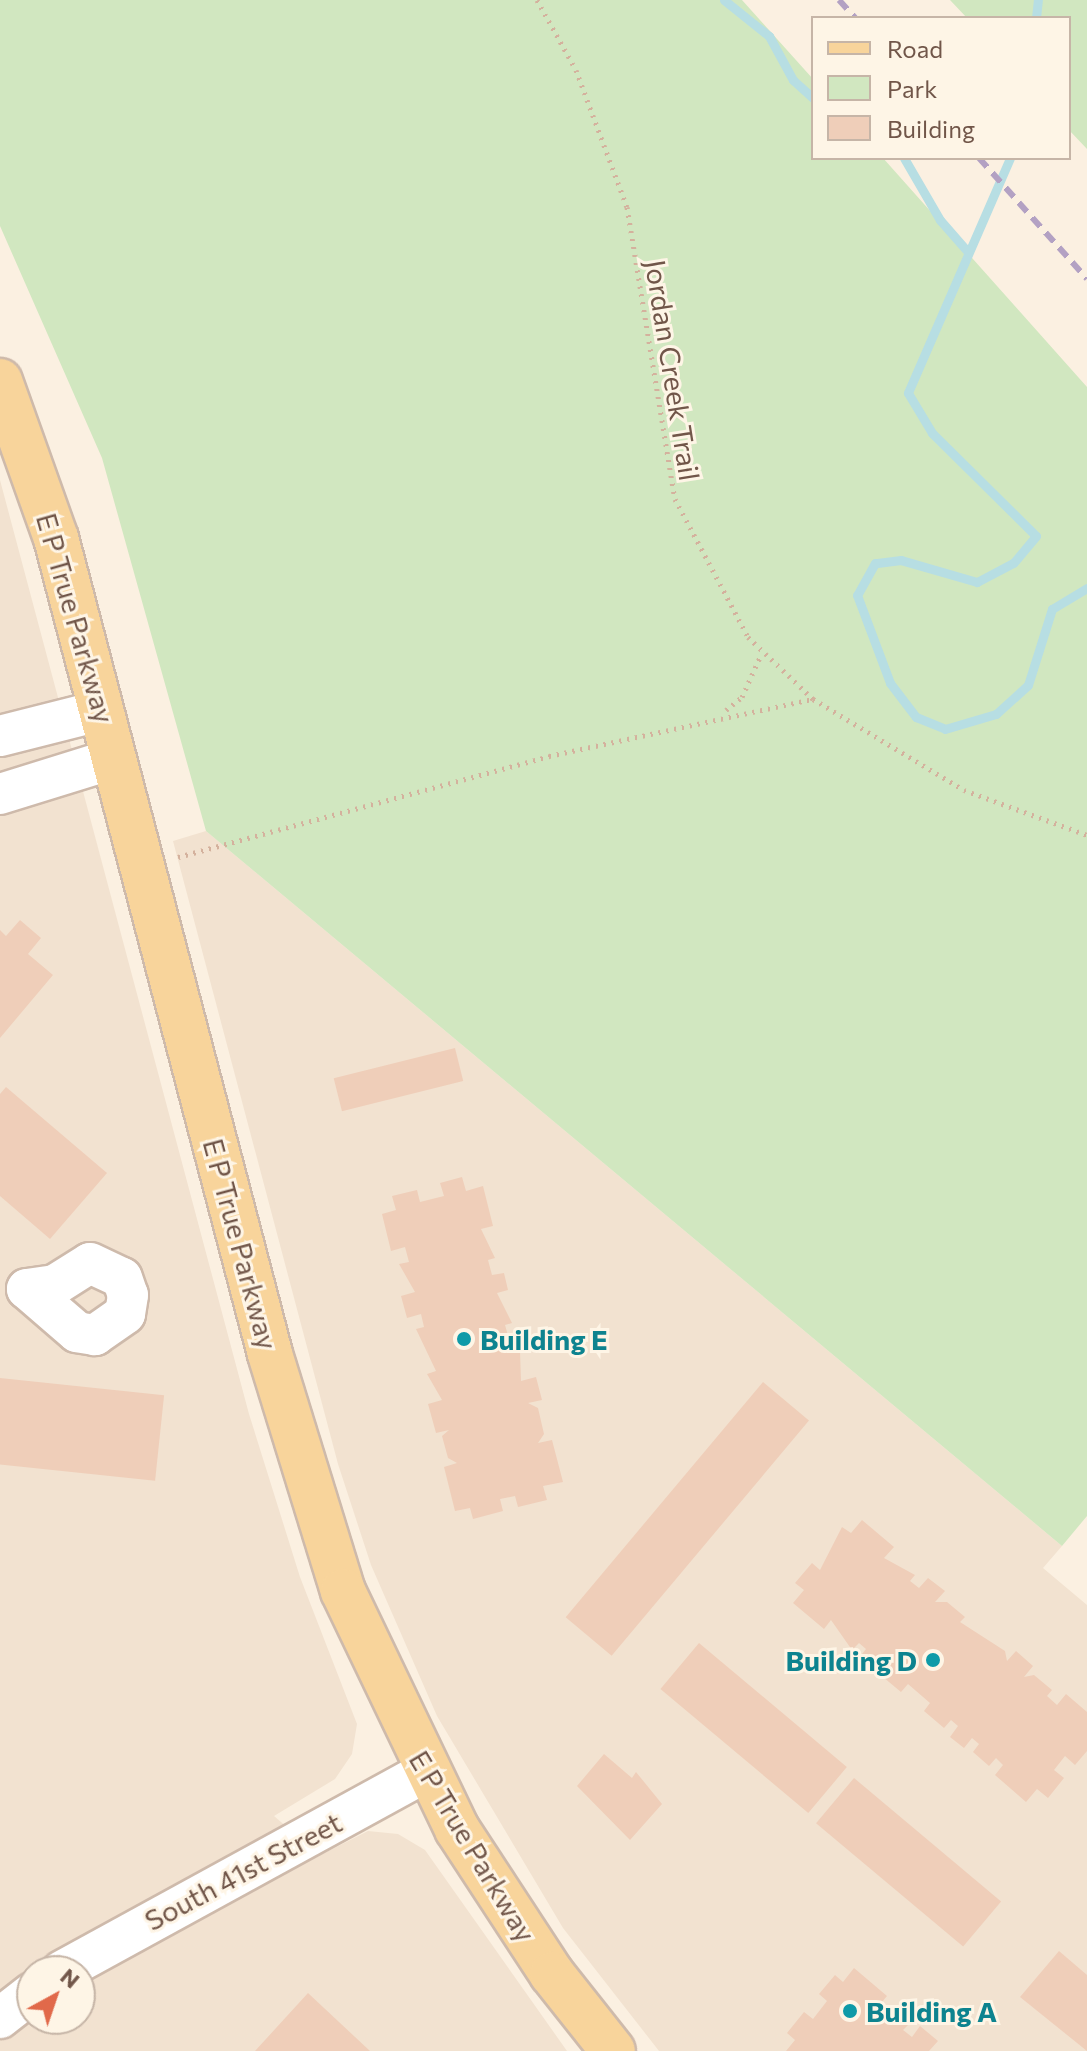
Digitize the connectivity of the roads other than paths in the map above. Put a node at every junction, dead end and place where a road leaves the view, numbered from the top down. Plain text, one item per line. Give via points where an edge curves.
1 (0, 381) edge
2 (103, 710) junction
3 (0, 736) edge
4 (116, 758) junction
5 (0, 794) edge
6 (426, 1772) junction
7 (91, 1955) edge
8 (16, 2006) edge
9 (0, 2018) edge
10 (613, 2051) edge

1 - 2 main road, E P True Parkway via 56,538
2 - 3 street
2 - 4 main road, E P True Parkway
4 - 5 street
4 - 6 main road, E P True Parkway via 309,1493 343,1591
6 - 7 street, South 41st Street
6 - 10 main road, E P True Parkway via 499,1897
8 - 9 street

